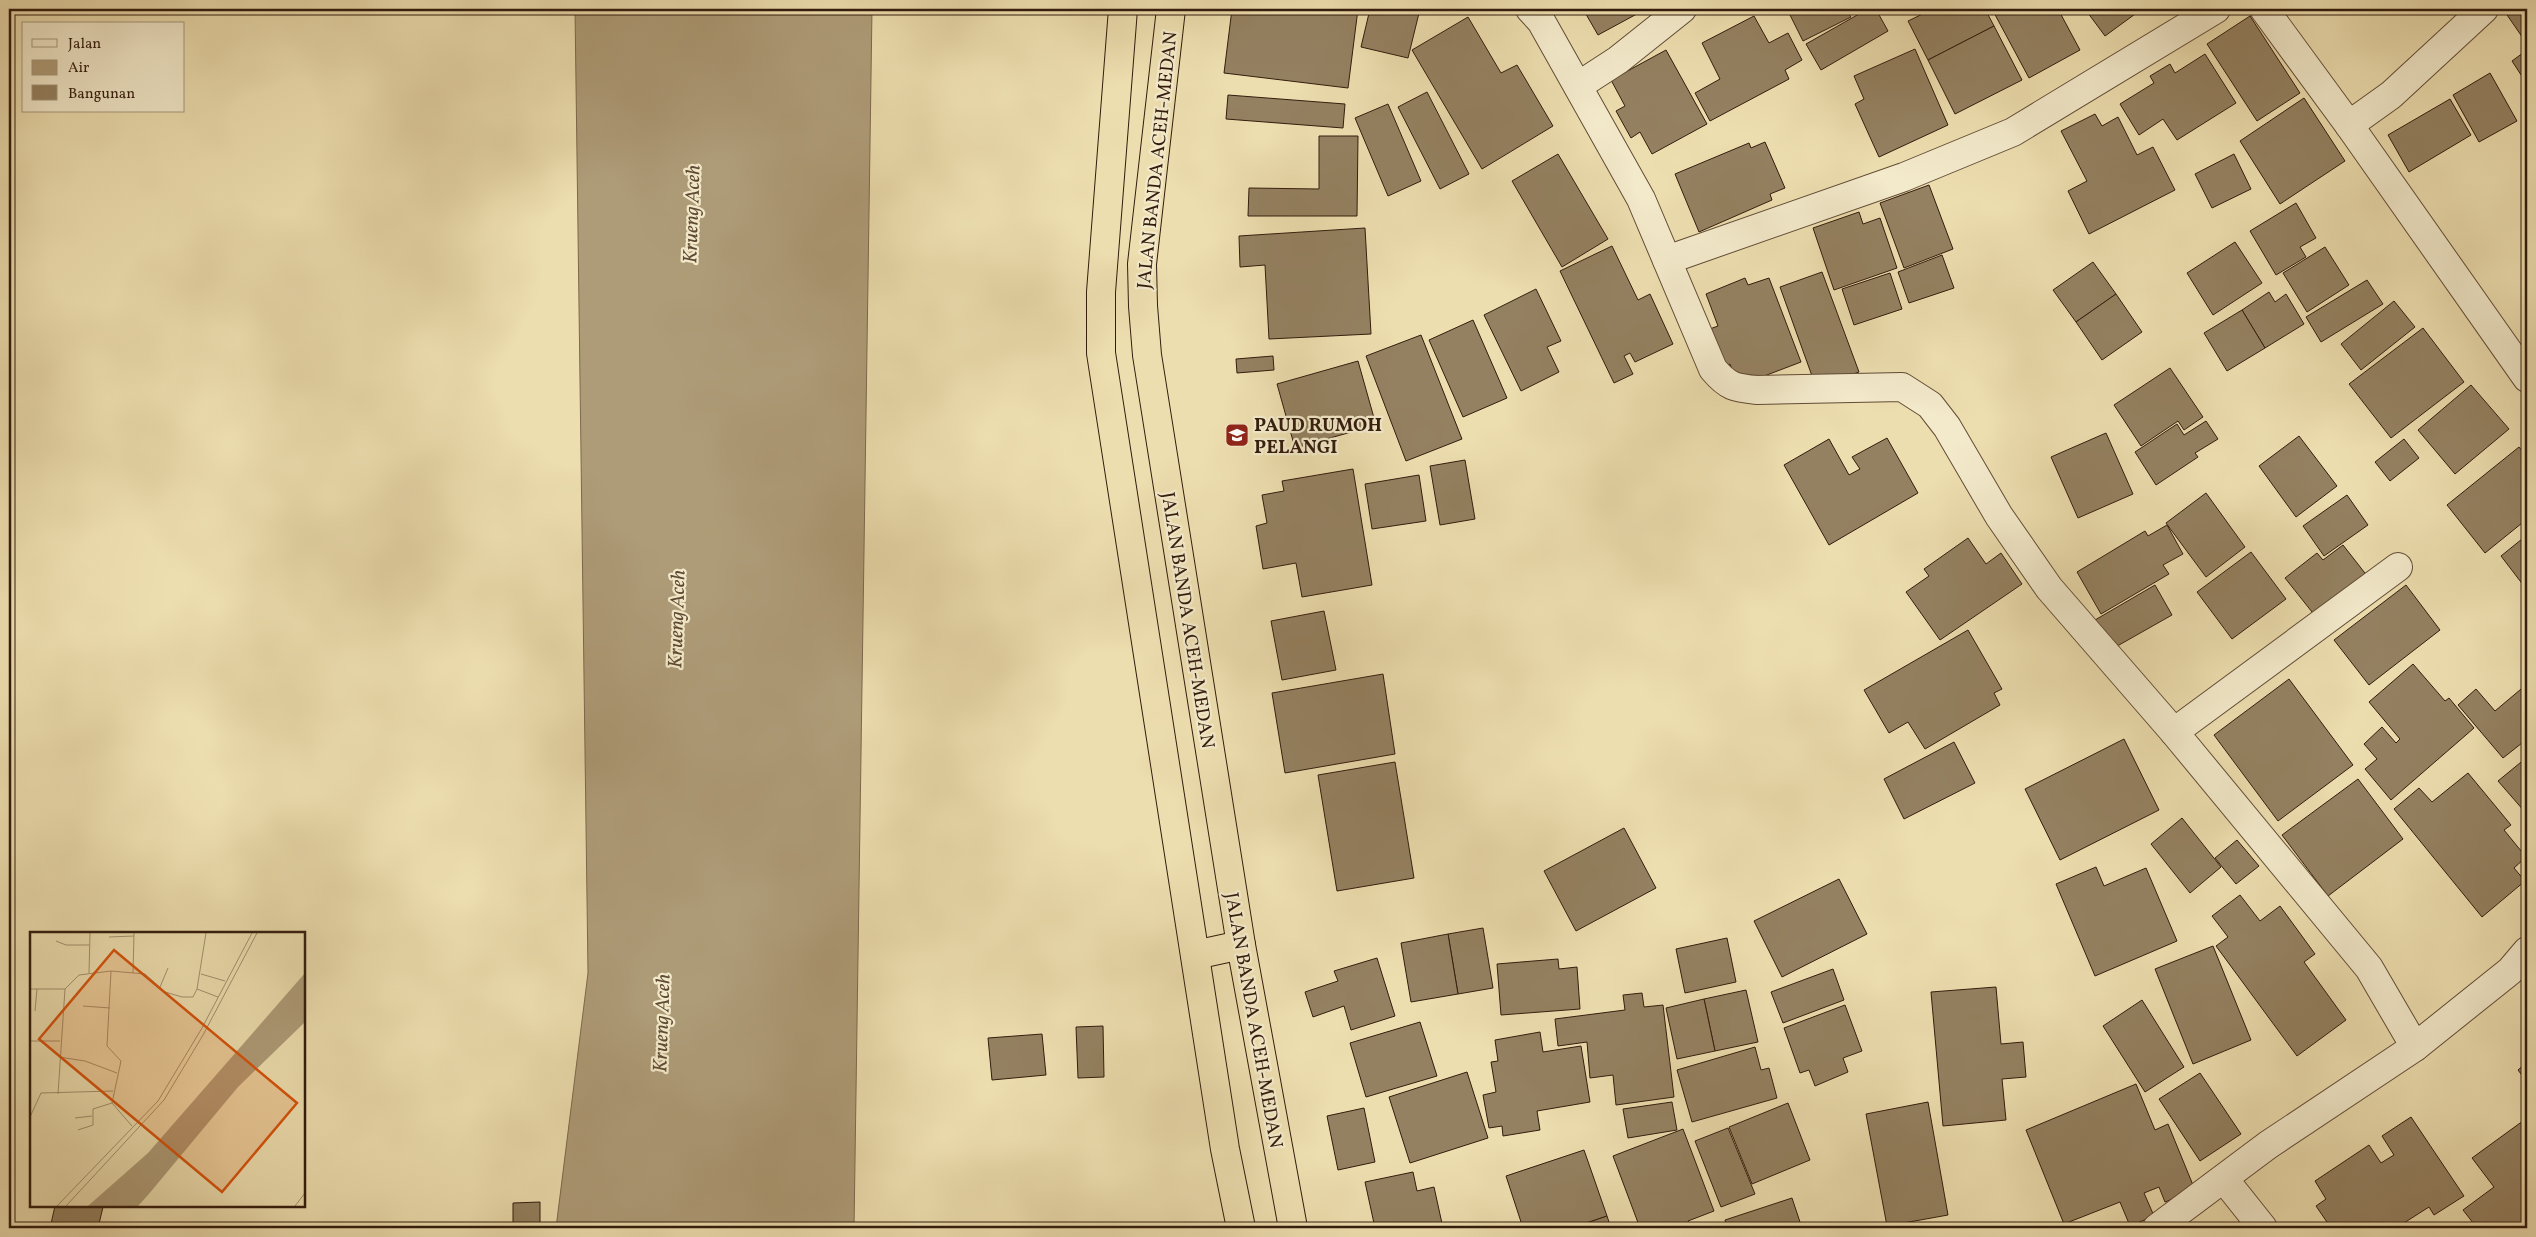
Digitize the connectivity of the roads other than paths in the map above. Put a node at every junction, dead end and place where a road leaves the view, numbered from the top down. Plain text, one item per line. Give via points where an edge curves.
1 (1123, 9) edge
2 (1171, 9) edge
3 (1530, 9) edge
4 (1682, 9) edge
5 (2216, 9) edge
6 (2264, 9) edge
7 (2484, 9) edge
8 (1578, 86) junction
9 (2349, 125) junction
10 (1667, 260) junction
11 (2527, 378) edge
12 (2398, 567) dead end
13 (2174, 732) junction
14 (1241, 945) junction
15 (2527, 952) edge
16 (1195, 955) junction
17 (2415, 1047) junction
18 (2224, 1179) junction
19 (1241, 1228) edge
20 (1293, 1228) edge
21 (2157, 1228) edge
22 (2263, 1228) edge

1 - 16 highway via 1101,292 1101,354
2 - 14 highway, JALAN BANDA ACEH-MEDAN via 1142,264 1143,306 1147,355
3 - 8 street
4 - 8 street via 1618,60
5 - 10 street via 2014,132 1904,177
6 - 9 street
7 - 9 street via 2391,95
8 - 10 street via 1641,199
9 - 11 street
10 - 13 street via 1713,369 1724,382 1737,388 1757,390 1902,387 1930,405 1948,427 1999,516 2049,588
12 - 13 street
13 - 17 street via 2369,968
14 - 16 highway
14 - 20 highway, JALAN BANDA ACEH-MEDAN
15 - 17 street via 2510,971
16 - 19 highway via 1225,1149
17 - 18 street via 2268,1145
18 - 21 street
18 - 22 street

